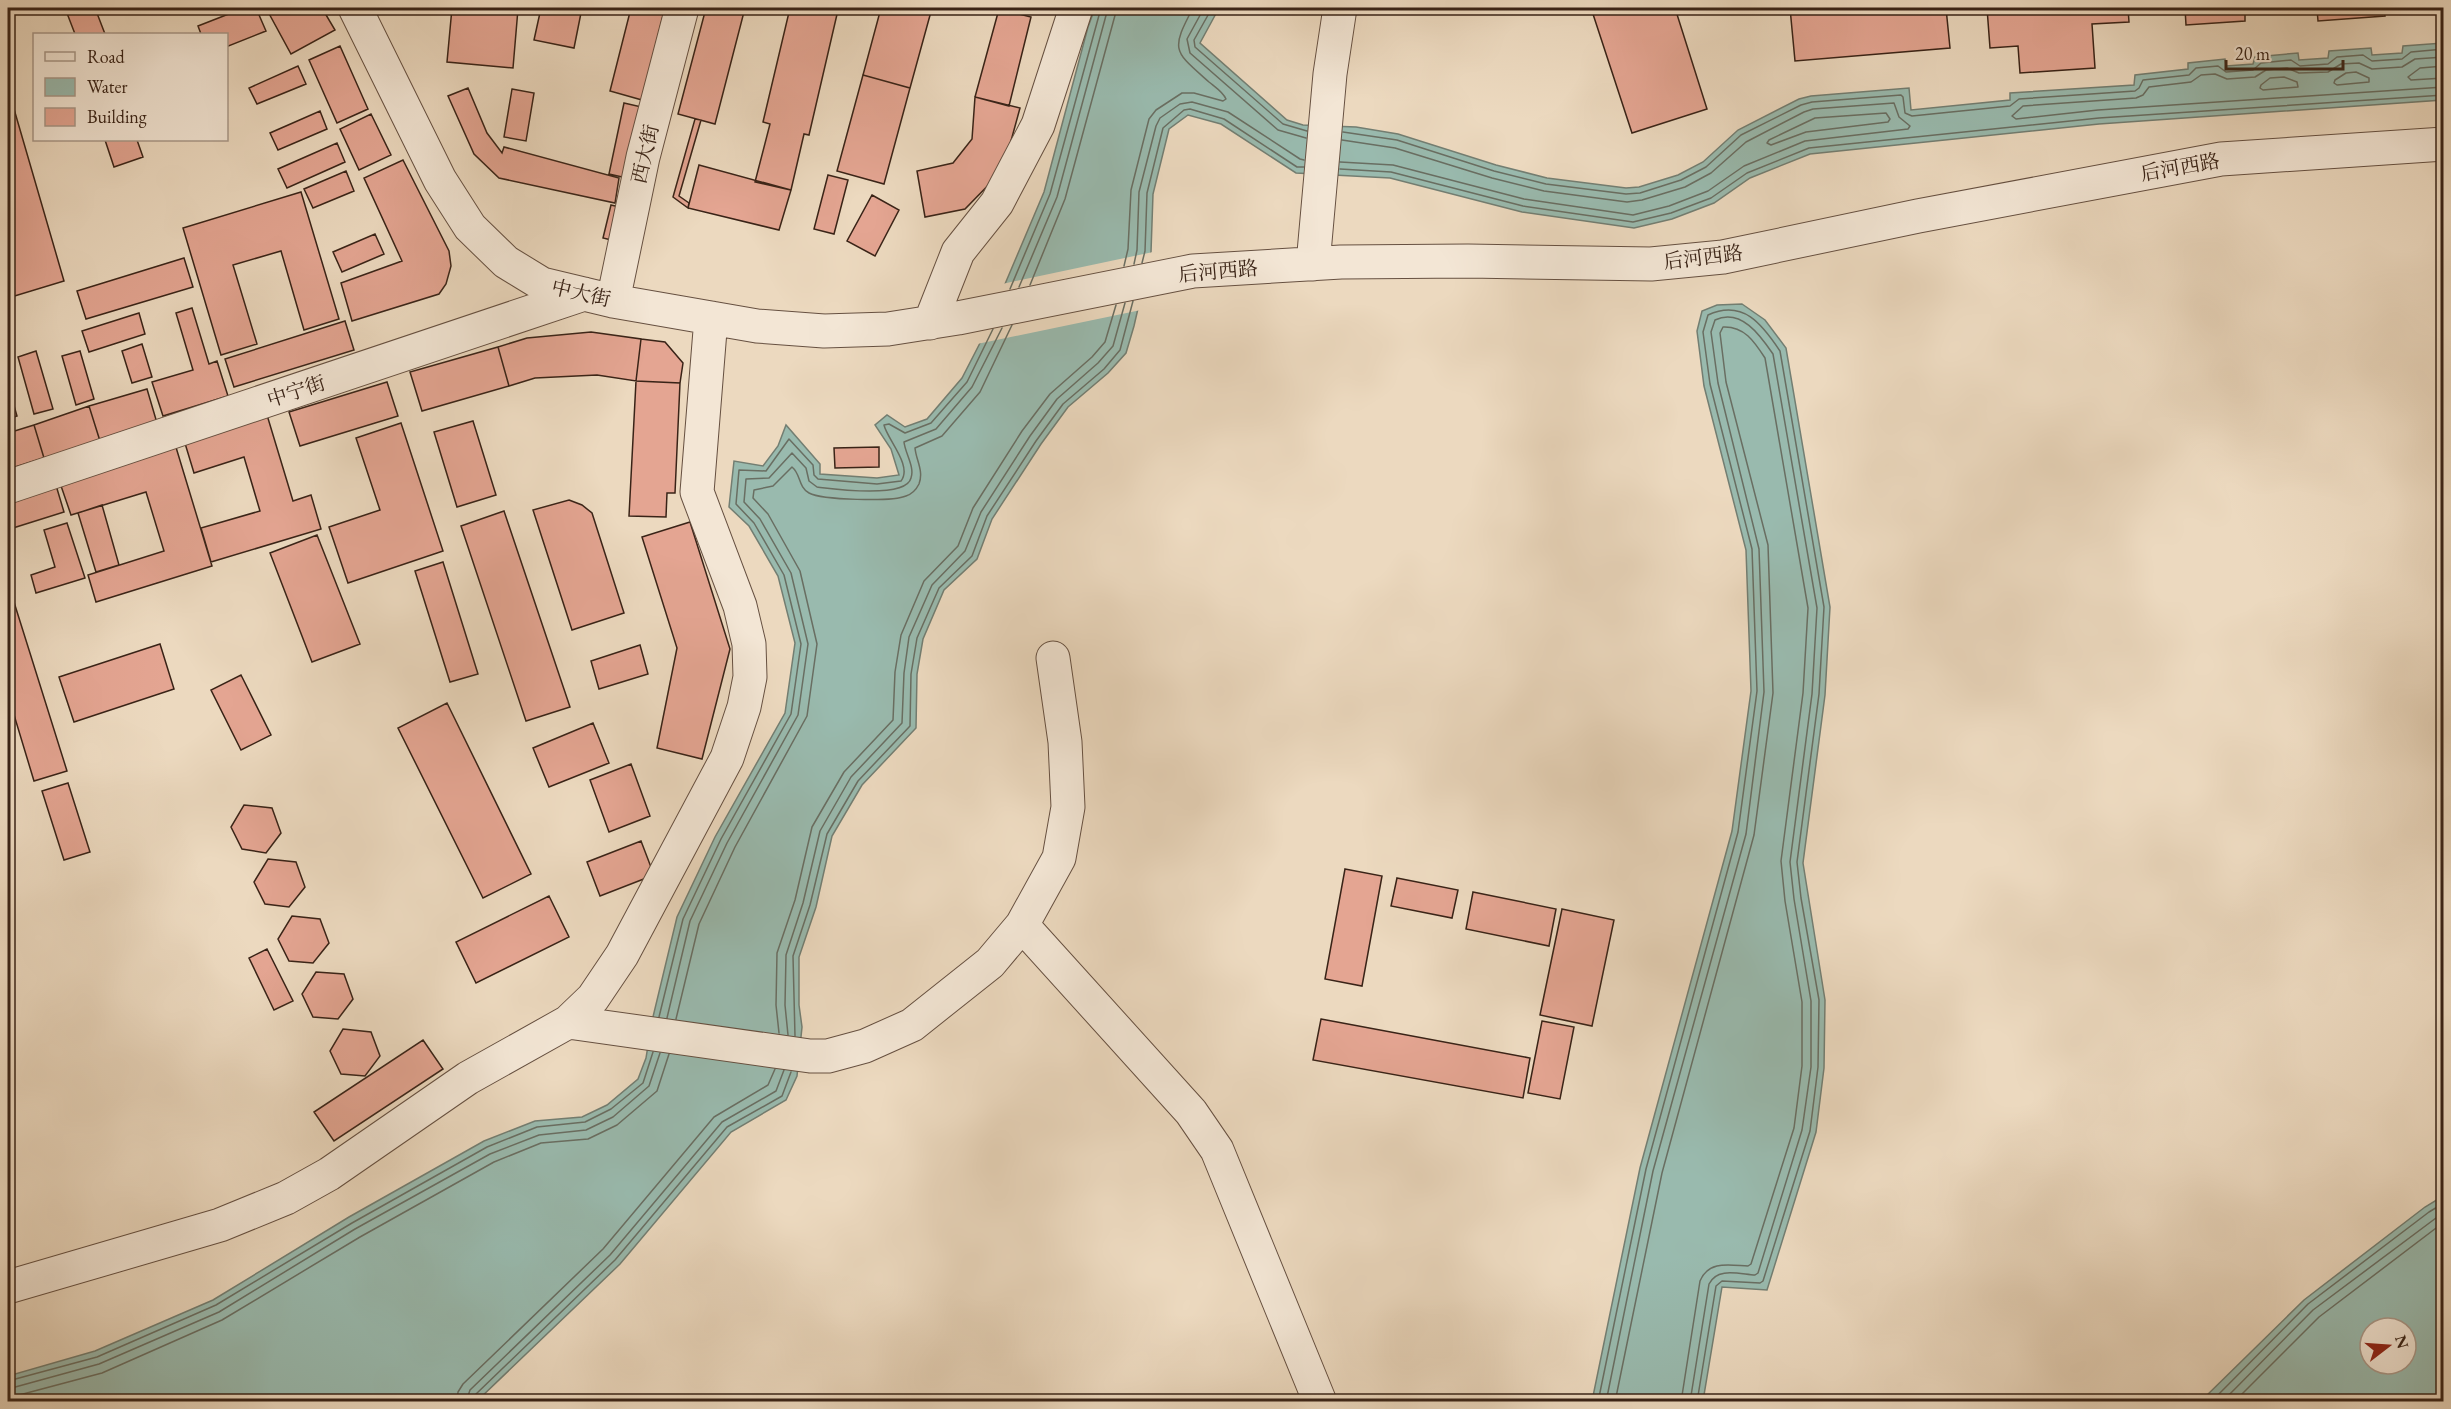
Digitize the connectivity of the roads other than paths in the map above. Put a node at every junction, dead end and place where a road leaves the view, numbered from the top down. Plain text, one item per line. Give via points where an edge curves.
1 (355, 8) edge
2 (682, 8) edge
3 (1076, 8) edge
4 (1340, 8) edge
5 (2444, 144) edge
6 (1313, 264) junction
7 (599, 298) junction
8 (711, 318) junction
9 (944, 320) junction
10 (8, 487) edge
11 (1053, 658) dead end
12 (1022, 925) junction
13 (568, 1022) junction
14 (8, 1287) edge
15 (1320, 1401) edge

1 - 7 street, 中大街 via 440,180 470,227 506,262 542,284
2 - 7 street, 西大街 via 643,157
3 - 9 street via 1038,125 997,203 958,252
4 - 6 street via 1330,74
5 - 6 street, 后河西路 via 2221,159 1723,257 1651,264
6 - 9 street, 后河西路 via 1193,270
7 - 8 street, 中大街
7 - 10 street, 中宁街
8 - 9 street, 中大街 via 824,331 888,329
8 - 13 street via 697,492 740,606 750,644 750,677 744,707 727,758 622,955 593,998
11 - 12 street via 1065,742 1068,807 1059,858
12 - 13 street via 990,963 912,1025 866,1046 828,1056
12 - 15 street via 1191,1112 1217,1150
13 - 14 street via 468,1078 329,1174 286,1198 220,1225

